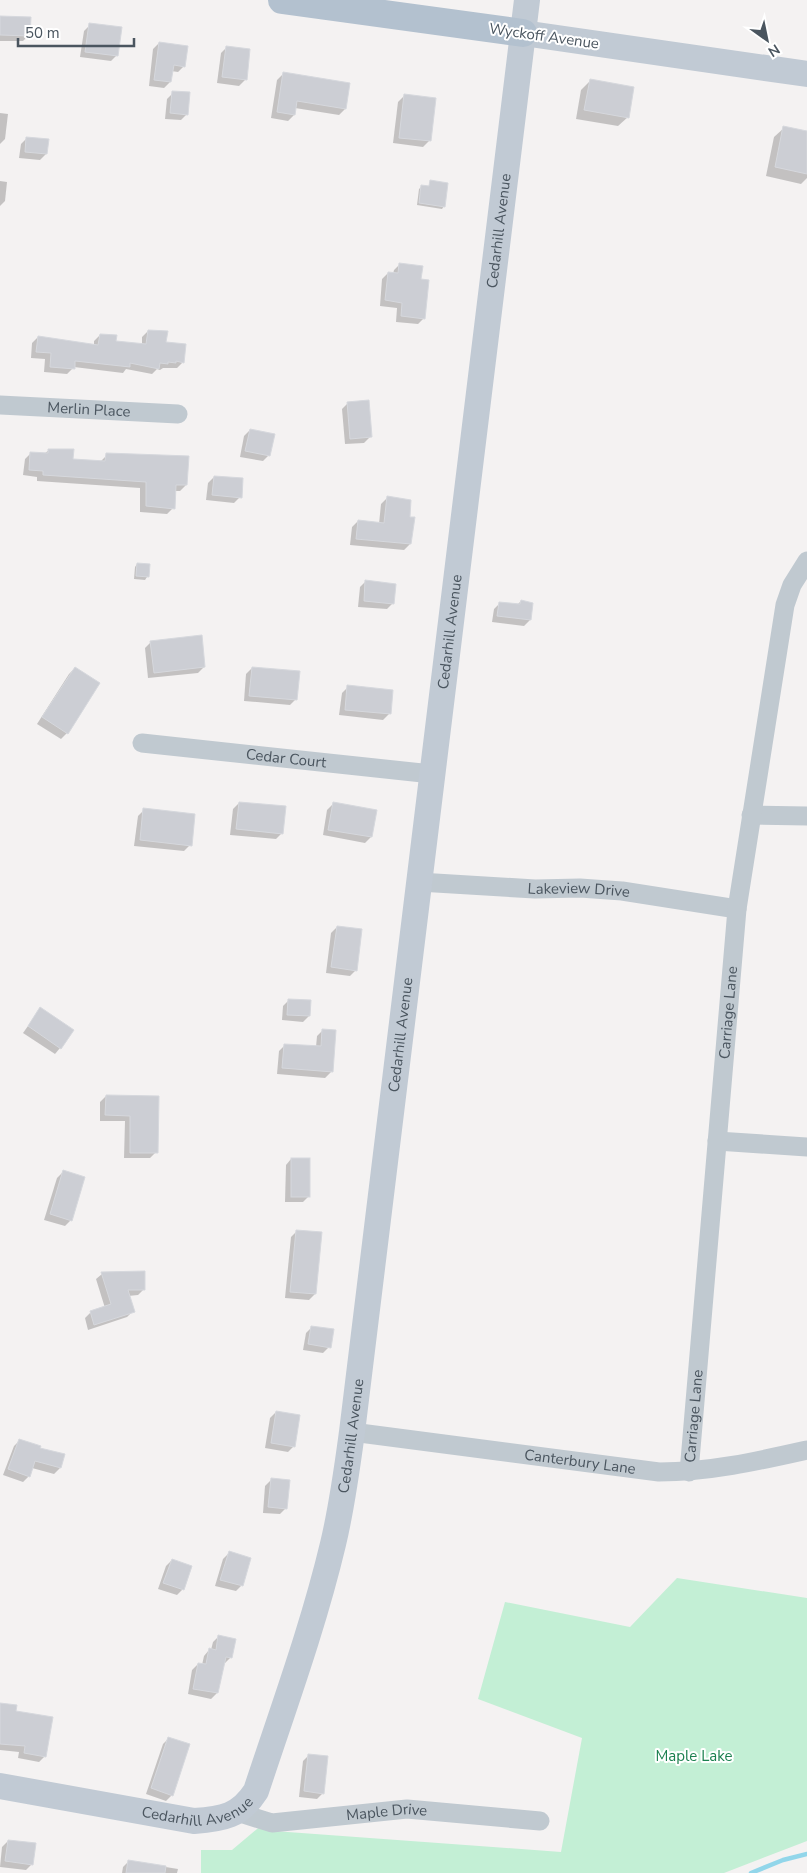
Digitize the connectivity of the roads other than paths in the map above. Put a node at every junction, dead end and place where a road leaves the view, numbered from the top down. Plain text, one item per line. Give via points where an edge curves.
1 (282, 0) edge
2 (527, 0) edge
3 (522, 33) junction
4 (807, 74) edge
5 (0, 405) edge
6 (178, 414) dead end
7 (807, 561) edge
8 (142, 743) dead end
9 (432, 774) junction
10 (751, 815) junction
11 (807, 816) edge
12 (419, 882) junction
13 (737, 909) junction
14 (717, 1142) junction
15 (807, 1147) edge
16 (352, 1432) junction
17 (807, 1450) edge
18 (689, 1472) junction
19 (0, 1786) edge
20 (237, 1812) junction
21 (540, 1821) dead end

1 - 3 main road, Wyckoff Avenue
2 - 3 street, Cedarhill Avenue
3 - 4 street, Wyckoff Avenue
3 - 9 street, Cedarhill Avenue
5 - 6 street, Merlin Place
7 - 10 street, Carriage Lane via 792,585 786,605
8 - 9 street, Cedar Court
9 - 12 street, Cedarhill Avenue
10 - 11 street
10 - 13 street, Carriage Lane
12 - 13 street, Lakeview Drive via 535,889 580,888
12 - 16 street, Cedarhill Avenue
13 - 14 street, Carriage Lane
14 - 15 street
14 - 18 street, Carriage Lane
16 - 18 street, Canterbury Lane via 659,1472
16 - 20 street, Cedarhill Avenue via 333,1543 320,1591 256,1791
17 - 18 street, Canterbury Lane
19 - 20 street, Cedarhill Avenue via 194,1821 217,1820
20 - 21 street, Maple Drive via 272,1823 408,1810

